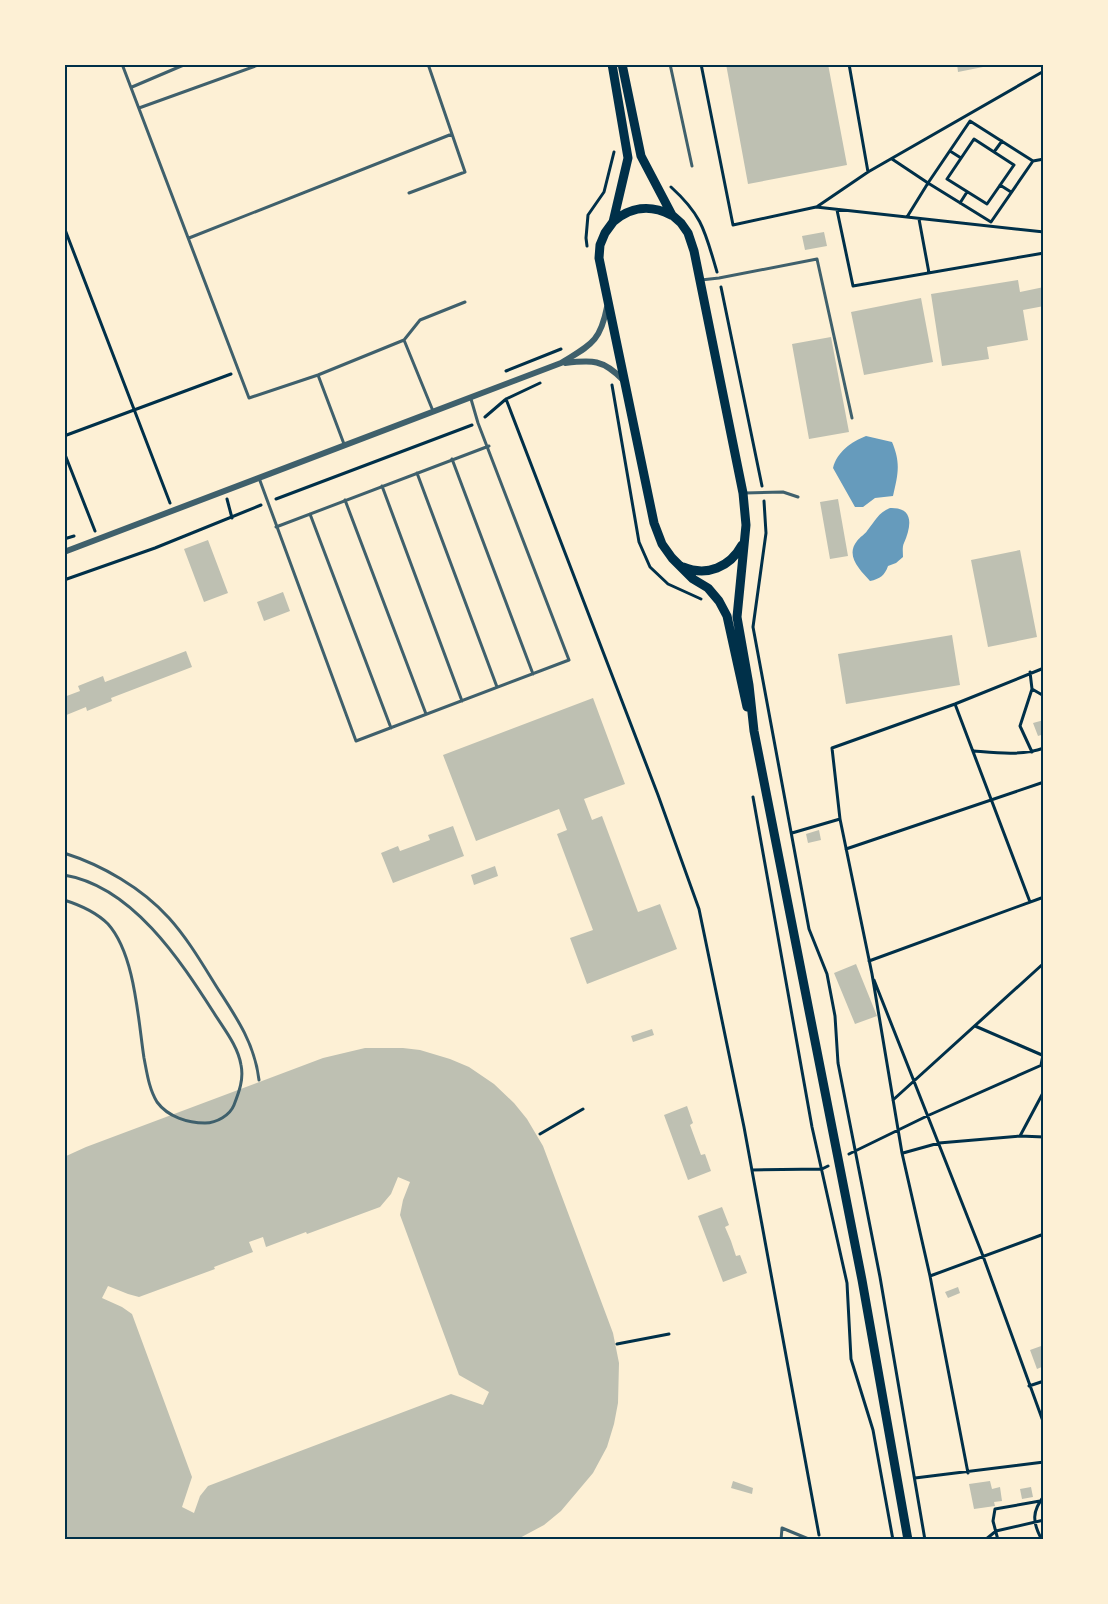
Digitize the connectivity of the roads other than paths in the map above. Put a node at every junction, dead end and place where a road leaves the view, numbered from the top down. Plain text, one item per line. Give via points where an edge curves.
1 (122, 64) edge
2 (186, 64) edge
3 (261, 64) edge
4 (428, 64) edge
5 (612, 64) edge
6 (622, 64) edge
7 (670, 64) edge
8 (131, 87) junction
9 (139, 108) junction
10 (452, 134) junction
11 (692, 166) dead end
12 (409, 193) dead end
13 (672, 215) junction
14 (613, 222) junction
15 (188, 239) junction
16 (699, 280) junction
17 (608, 299) junction
18 (465, 302) dead end
19 (404, 340) junction
20 (561, 363) junction
21 (318, 375) junction
22 (625, 383) junction
23 (470, 398) junction
24 (434, 412) junction
25 (852, 418) dead end
26 (344, 446) junction
27 (489, 446) junction
28 (453, 459) junction
29 (417, 473) junction
30 (259, 478) junction
31 (382, 486) junction
32 (743, 493) junction
33 (798, 497) dead end
34 (345, 500) junction
35 (310, 514) junction
36 (276, 527) junction
37 (743, 543) junction
38 (64, 552) edge
39 (680, 566) junction
40 (533, 674) junction
41 (498, 687) junction
42 (462, 700) junction
43 (426, 714) junction
44 (391, 728) junction
45 (754, 731) junction
46 (64, 853) edge
47 (64, 875) edge
48 (64, 900) edge
49 (259, 1080) dead end
50 (781, 1539) edge
51 (811, 1539) edge
52 (908, 1539) edge

1 - 8 lane
2 - 8 lane
3 - 9 lane
4 - 10 lane
5 - 14 main road via 628,158
6 - 13 main road via 641,156
7 - 11 lane
8 - 9 lane
9 - 15 lane
10 - 12 lane via 465,172
10 - 15 lane
13 - 14 main road via 646,207
13 - 16 main road via 688,233
14 - 17 main road via 600,245 599,258
15 - 21 lane via 249,398
16 - 25 lane via 817,259
16 - 32 main road
17 - 20 street via 599,335
17 - 22 main road
18 - 19 lane via 420,320
19 - 21 lane
19 - 24 lane
20 - 22 street via 590,360 615,372
20 - 23 street
21 - 26 lane
22 - 39 main road via 654,523 662,544
23 - 24 street
23 - 27 lane
24 - 26 street
26 - 30 street
27 - 28 lane
27 - 40 lane via 569,660
28 - 29 lane
28 - 40 lane
29 - 31 lane
29 - 41 lane
30 - 36 lane
30 - 38 street
31 - 34 lane
31 - 42 lane
32 - 33 lane via 783,492
32 - 37 main road
34 - 35 lane
34 - 43 lane
35 - 36 lane
35 - 44 lane
36 - 44 lane via 356,741
37 - 39 main road via 731,561 711,570 701,572
37 - 45 main road via 737,617
39 - 45 main road via 708,588 727,616
40 - 41 lane
41 - 42 lane
42 - 43 lane
43 - 44 lane
45 - 52 main road
46 - 49 lane via 116,875 168,917 246,1033
47 - 48 lane via 93,884 147,923 224,1029 241,1065 240,1089 226,1116 210,1123 188,1121 157,1102 147,1075 130,973 119,941 96,914
50 - 51 lane via 782,1528

